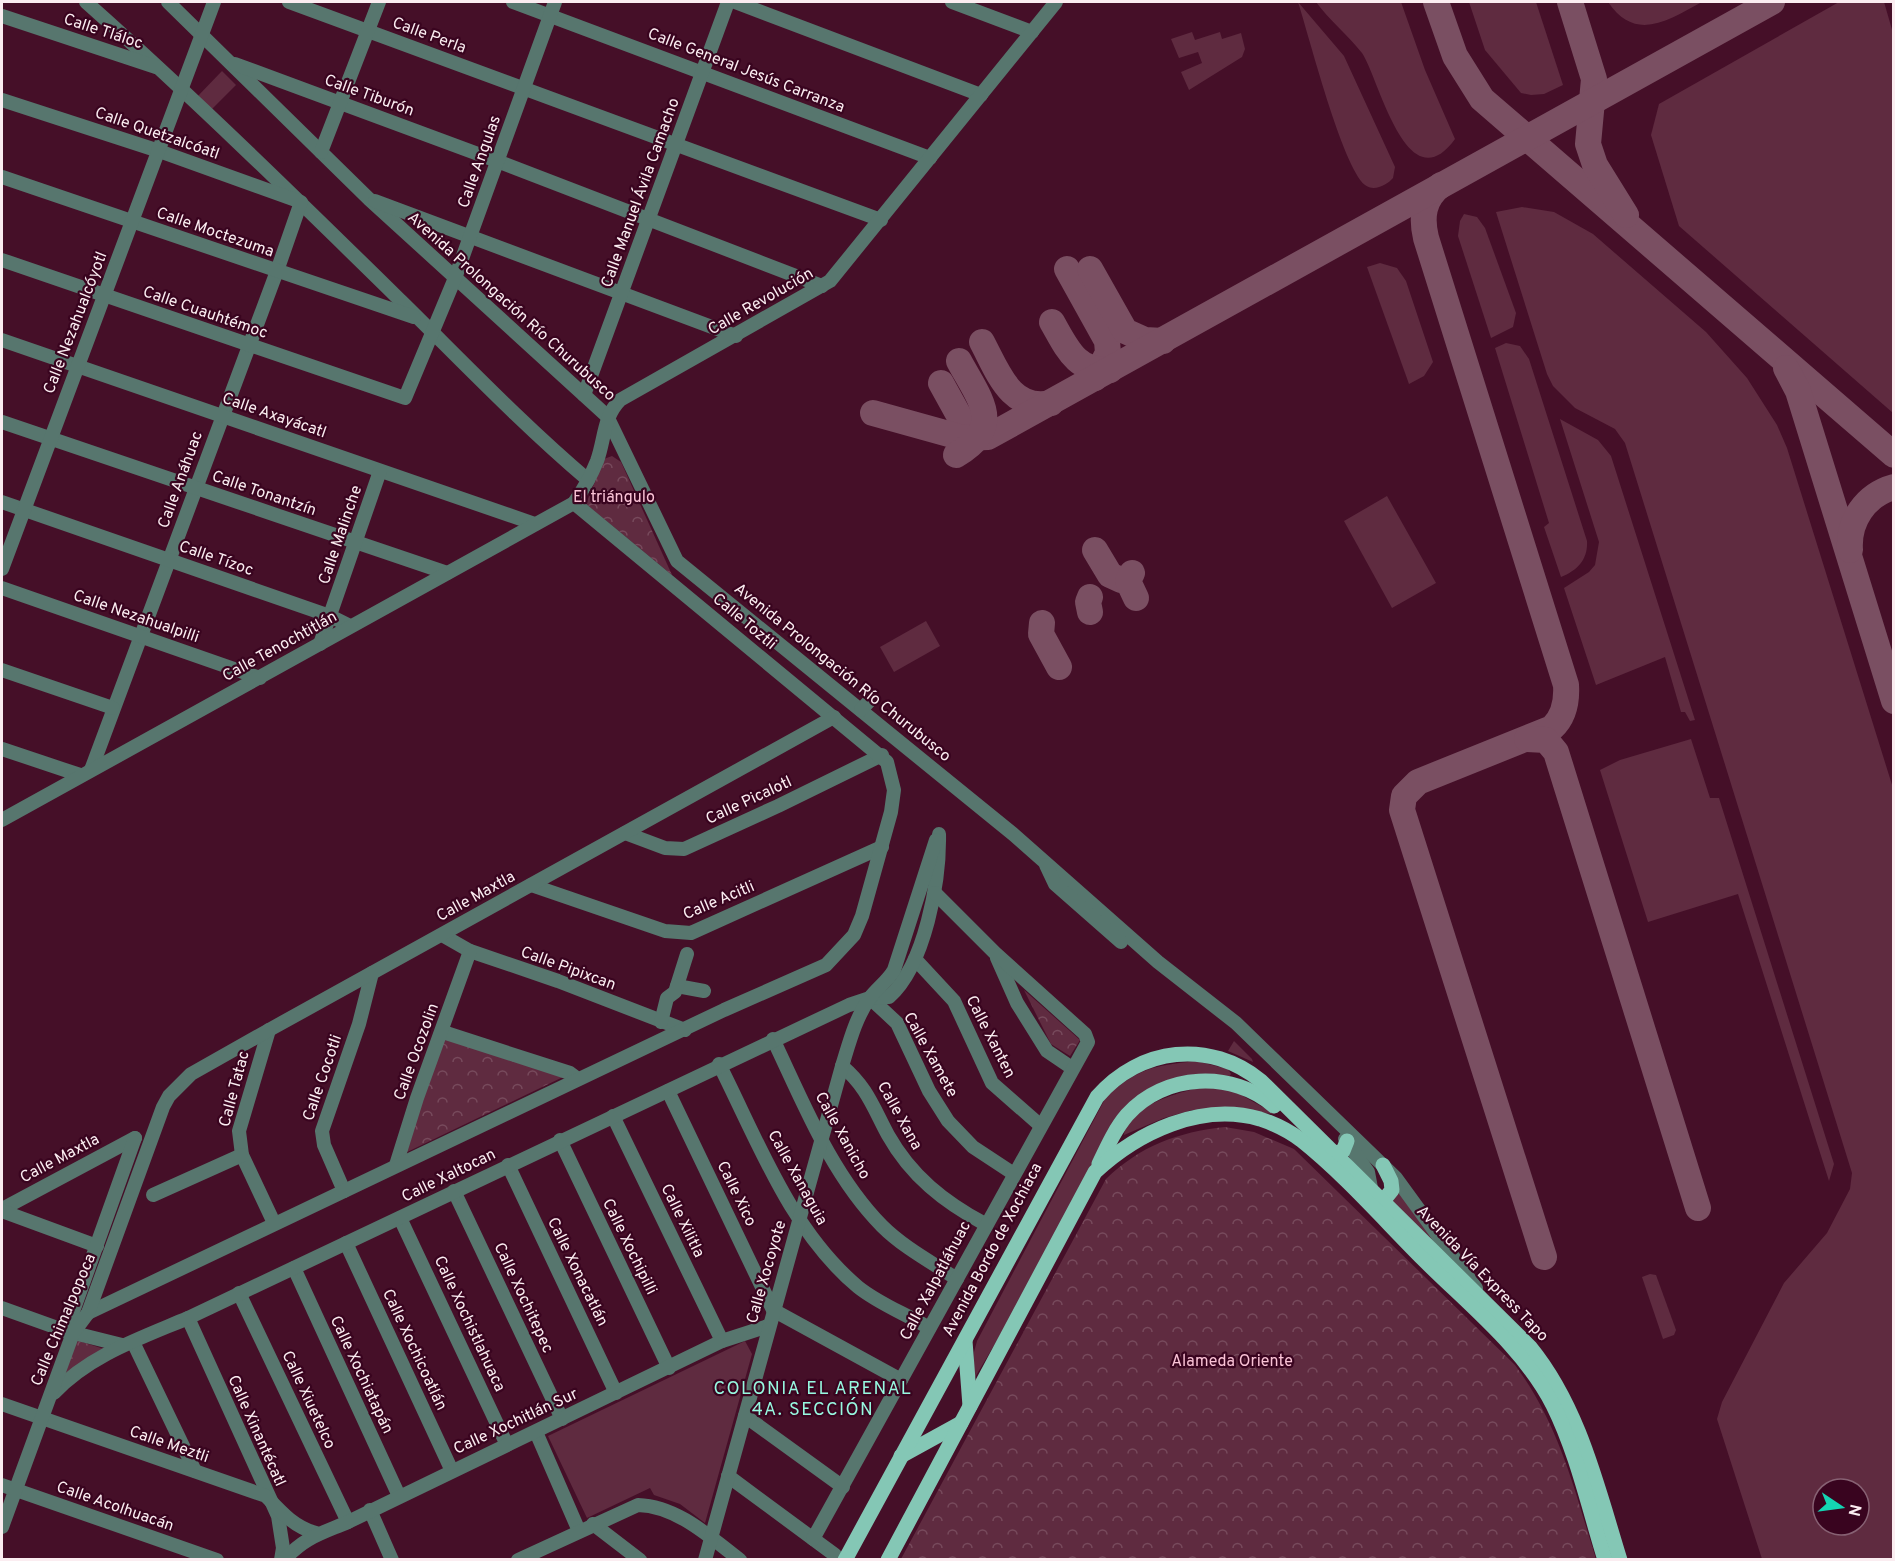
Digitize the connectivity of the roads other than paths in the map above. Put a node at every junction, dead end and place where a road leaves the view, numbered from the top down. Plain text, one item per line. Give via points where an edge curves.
1 (86, 2) edge
2 (168, 2) edge
3 (214, 2) edge
4 (290, 2) edge
5 (379, 2) edge
6 (513, 2) edge
7 (555, 2) edge
8 (728, 2) edge
9 (735, 2) edge
10 (952, 2) edge
11 (1056, 2) edge
12 (551, 15) junction
13 (2, 16) edge
14 (368, 31) junction
15 (1032, 32) junction
16 (202, 36) junction
17 (230, 62) junction
18 (160, 68) junction
19 (703, 72) junction
20 (524, 89) junction
21 (181, 90) junction
22 (981, 94) junction
23 (2, 100) edge
24 (340, 103) junction
25 (676, 145) junction
26 (159, 151) junction
27 (321, 152) junction
28 (930, 158) junction
29 (497, 161) junction
30 (2, 177) edge
31 (369, 199) junction
32 (301, 202) junction
33 (649, 219) junction
34 (881, 220) junction
35 (132, 221) junction
36 (470, 235) junction
37 (2, 260) edge
38 (277, 272) junction
39 (455, 278) junction
40 (822, 286) junction
41 (623, 291) junction
42 (105, 296) junction
43 (418, 318) junction
44 (433, 333) junction
45 (736, 336) junction
46 (2, 340) edge
47 (248, 346) junction
48 (77, 366) junction
49 (584, 395) junction
50 (223, 416) junction
51 (607, 416) junction
52 (2, 422) edge
53 (50, 439) junction
54 (380, 471) junction
55 (588, 480) junction
56 (195, 488) junction
57 (2, 502) edge
58 (574, 503) junction
59 (24, 509) junction
60 (535, 524) junction
61 (356, 543) junction
62 (169, 560) junction
63 (2, 569) edge
64 (447, 573) junction
65 (2, 588) edge
66 (330, 616) junction
67 (350, 626) junction
68 (140, 635) junction
69 (320, 644) junction
70 (2, 670) edge
71 (260, 678) junction
72 (872, 698) dead end
73 (113, 708) junction
74 (861, 710) junction
75 (834, 717) junction
76 (2, 749) edge
77 (882, 755) junction
78 (86, 773) junction
79 (2, 820) edge
80 (625, 833) junction
81 (882, 847) junction
82 (1046, 865) junction
83 (531, 885) junction
84 (934, 893) junction
85 (442, 935) junction
86 (470, 951) junction
87 (995, 953) junction
88 (687, 954) dead end
89 (915, 959) junction
90 (372, 973) junction
91 (677, 986) junction
92 (704, 991) dead end
93 (870, 998) junction
94 (661, 1022) junction
95 (269, 1030) junction
96 (685, 1030) junction
97 (443, 1032) junction
98 (773, 1039) junction
99 (719, 1064) junction
100 (842, 1066) junction
101 (1240, 1067) junction
102 (1072, 1068) junction
103 (578, 1079) junction
104 (1233, 1083) junction
105 (668, 1091) junction
106 (613, 1116) junction
107 (157, 1126) joint
108 (1041, 1126) junction
109 (560, 1140) junction
110 (821, 1140) junction
111 (1301, 1140) junction
112 (1347, 1141) junction
113 (1335, 1153) junction
114 (242, 1155) junction
115 (396, 1165) junction
116 (508, 1165) junction
117 (1383, 1166) junction
118 (1095, 1172) junction
119 (1014, 1173) junction
120 (344, 1191) junction
121 (454, 1191) junction
122 (1366, 1193) junction
123 (153, 1195) dead end
124 (1379, 1205) junction
125 (2, 1210) edge
126 (400, 1218) junction
127 (799, 1221) junction
128 (274, 1223) junction
129 (985, 1224) junction
130 (346, 1243) junction
131 (97, 1246) junction
132 (294, 1268) junction
133 (957, 1279) junction
134 (239, 1293) junction
135 (1483, 1300) junction
136 (2, 1308) edge
137 (773, 1310) junction
138 (88, 1313) junction
139 (188, 1318) junction
140 (768, 1326) junction
141 (929, 1328) junction
142 (70, 1332) junction
143 (722, 1341) junction
144 (965, 1341) junction
145 (127, 1344) junction
146 (669, 1368) junction
147 (901, 1380) junction
148 (616, 1393) junction
149 (50, 1397) junction
150 (2, 1404) edge
151 (970, 1406) junction
152 (745, 1416) junction
153 (41, 1417) junction
154 (562, 1419) junction
155 (961, 1423) junction
156 (536, 1432) junction
157 (507, 1445) junction
158 (901, 1456) junction
159 (452, 1471) junction
160 (195, 1472) junction
161 (728, 1476) junction
162 (8, 1487) edge
163 (843, 1487) junction
164 (266, 1496) junction
165 (399, 1496) junction
166 (370, 1510) junction
167 (348, 1522) junction
168 (593, 1524) junction
169 (2, 1527) edge
170 (579, 1531) junction
171 (316, 1533) junction
172 (711, 1538) junction
173 (813, 1539) junction
174 (529, 1557) edge
175 (840, 1557) edge
176 (217, 1560) edge
177 (282, 1560) edge
178 (392, 1560) edge
179 (640, 1560) edge
180 (705, 1560) edge
181 (740, 1560) edge
182 (888, 1560) edge
183 (1605, 1560) edge
184 (1620, 1560) edge

1 - 18 street
2 - 16 street, Avenida Prolongación Río Churubusco
3 - 16 street, Calle Nezahualcóyotl
4 - 14 street, Calle Perla
5 - 14 street
6 - 12 street, Calle General Jesús Carranza
7 - 12 street, Calle Angulas
8 - 19 street, Calle Manuel Ávila Camacho
9 - 22 street
10 - 15 street
11 - 15 street, Calle Revolución
12 - 19 street, Calle General Jesús Carranza
12 - 20 street, Calle Angulas
13 - 18 street, Calle Tláloc
14 - 20 street, Calle Perla
14 - 24 street
15 - 22 street, Calle Revolución
16 - 17 street, Avenida Prolongación Río Churubusco
16 - 21 street, Calle Nezahualcóyotl
17 - 24 street, Calle Tiburón
17 - 27 street, Avenida Prolongación Río Churubusco
18 - 21 street
19 - 25 street, Calle Manuel Ávila Camacho
19 - 28 street, Calle General Jesús Carranza
20 - 25 street, Calle Perla
20 - 29 street, Calle Angulas
21 - 26 street, Calle Nezahualcóyotl
21 - 32 street
22 - 28 street, Calle Revolución
23 - 26 street, Calle Quetzalcóatl
24 - 27 street
24 - 29 street, Calle Tiburón
25 - 33 street, Calle Manuel Ávila Camacho
25 - 34 street, Calle Perla
26 - 32 street, Calle Quetzalcóatl
26 - 35 street, Calle Nezahualcóyotl
27 - 31 street, Avenida Prolongación Río Churubusco
28 - 34 street, Calle Revolución
29 - 33 street, Calle Tiburón
29 - 36 street, Calle Angulas
30 - 35 street, Calle Moctezuma
31 - 36 street
31 - 39 street, Avenida Prolongación Río Churubusco
32 - 38 street, Calle Anáhuac
32 - 43 street
33 - 40 street, Calle Tiburón
33 - 41 street, Calle Manuel Ávila Camacho
34 - 40 street, Calle Revolución via 836,275
35 - 38 street, Calle Moctezuma
35 - 42 street, Calle Nezahualcóyotl
36 - 39 street, Calle Angulas
36 - 41 street
37 - 42 street, Calle Cuauhtémoc
38 - 43 street, Calle Moctezuma
38 - 47 street, Calle Anáhuac
39 - 44 street, Calle Angulas
39 - 49 street, Avenida Prolongación Río Churubusco
40 - 45 street, Calle Revolución
41 - 45 street
41 - 49 street, Calle Manuel Ávila Camacho
42 - 47 street, Calle Cuauhtémoc
42 - 48 street, Calle Nezahualcóyotl
43 - 44 street
44 - 47 street, Calle Cuauhtémoc via 405,398
44 - 55 street via 542,441
45 - 51 street, Calle Revolución via 620,400
46 - 48 street, Calle Axayácatl
47 - 50 street, Calle Anáhuac
48 - 50 street, Calle Axayácatl
48 - 53 street, Calle Nezahualcóyotl
49 - 51 street, Avenida Prolongación Río Churubusco
50 - 54 street, Calle Axayácatl
50 - 56 street, Calle Anáhuac
51 - 55 street via 602,444
51 - 74 street, Avenida Prolongación Río Churubusco via 677,561
52 - 53 street, Calle Tonantzín
53 - 56 street, Calle Tonantzín
53 - 59 street, Calle Nezahualcóyotl
54 - 60 street, Calle Axayácatl
54 - 61 street, Calle Malinche
55 - 58 street
56 - 61 street, Calle Tonantzín
56 - 62 street, Calle Anáhuac
57 - 59 street, Calle Tízoc
58 - 60 street, Calle Tenochtitlán
58 - 75 street, Calle Toztli
59 - 62 street, Calle Tízoc
59 - 63 street, Calle Nezahualcóyotl
60 - 64 street, Calle Tenochtitlán
61 - 64 street, Calle Tonantzín
61 - 66 street, Calle Malinche
62 - 66 street, Calle Tízoc
62 - 68 street, Calle Anáhuac
64 - 67 street, Calle Tenochtitlán
65 - 68 street, Calle Nezahualpilli
66 - 67 street, Calle Tízoc
66 - 69 street, Calle Malinche
67 - 69 street, Calle Tenochtitlán
68 - 71 street, Calle Nezahualpilli
68 - 73 street, Calle Anáhuac
69 - 71 street, Calle Tenochtitlán
70 - 73 street
71 - 78 street, Calle Tenochtitlán
72 - 74 street
73 - 78 street, Calle Anáhuac
74 - 82 street, Avenida Prolongación Río Churubusco
75 - 77 street, Calle Toztli
75 - 80 street, Calle Maxtla
76 - 78 street
77 - 80 street, Calle Picalotl via 684,849 665,848
77 - 81 street, Calle Toztli via 890,769 894,790
78 - 79 street, Calle Tenochtitlán
80 - 83 street, Calle Maxtla
81 - 83 street, Calle Acitli via 683,934
81 - 96 street, Calle Xaltocan via 862,916 850,941 826,965
82 - 112 street, Avenida Prolongación Río Churubusco via 1055,884 1214,1016
82 - 117 street, Avenida Prolongación Río Churubusco via 1236,1023
83 - 85 street, Calle Maxtla
84 - 87 street
84 - 89 street, Calle Xocoyote
84 - 93 street, Calle Xocoyote via 939,834 894,970
85 - 86 street, Calle Pipixcan
85 - 90 street, Calle Maxtla
86 - 94 street, Calle Pipixcan
86 - 97 street, Calle Ocozolin
87 - 102 street via 1017,1003 1047,1051
87 - 102 street, Calle Xalpatláhuac via 1088,1039
88 - 91 street
89 - 93 street, Calle Xocoyote via 906,978 889,997
89 - 108 street, Calle Xanten via 954,1002 992,1083
90 - 95 street, Calle Maxtla
90 - 120 street, Calle Cocotli via 322,1131
91 - 92 street
91 - 94 street via 667,1000
93 - 98 street, Calle Xaltocan
93 - 100 street, Calle Xocoyote
93 - 119 street, Calle Xamete via 897,1023 948,1121 973,1147
94 - 96 street, Calle Pipixcan
95 - 107 street, Calle Maxtla via 181,1082 169,1096
95 - 114 street, Calle Tatac via 240,1123
96 - 103 street, Calle Xaltocan
97 - 103 street via 496,1047
97 - 115 street, Calle Ocozolin via 421,1085
98 - 99 street, Calle Xaltocan
98 - 110 street, Calle Xanicho
99 - 105 street, Calle Xaltocan
99 - 127 street, Calle Xanaguia
100 - 110 street, Calle Xocoyote
100 - 129 street, Calle Xana via 866,1090 888,1136 907,1164 931,1190
101 - 104 main road
101 - 113 main road, Avenida Vía Express Tapo via 1261,1081
101 - 144 main road, Avenida Bordo de Xochiaca via 1202,1054 1165,1055 1135,1066 1106,1087 1086,1115
102 - 108 street, Calle Xalpatláhuac
103 - 115 street, Calle Xaltocan
104 - 111 main road via 1271,1102
104 - 118 main road via 1187,1083 1144,1101 1120,1125
105 - 106 street, Calle Xaltocan
105 - 137 street, Calle Xico
106 - 109 street, Calle Xaltocan
106 - 143 street, Calle Xilitla
107 - 138 street, Calle Chimalpopoca
108 - 119 street, Calle Xalpatláhuac
109 - 116 street, Calle Xaltocan
109 - 146 street, Calle Xochipilli
110 - 127 street, Calle Xocoyote
110 - 133 street, Calle Xanicho via 848,1185 882,1226
111 - 118 main road via 1259,1119 1233,1115 1200,1118 1144,1135
111 - 122 main road, Avenida Vía Express Tapo
112 - 113 main road via 1343,1151
112 - 122 street, Avenida Prolongación Río Churubusco via 1368,1172
113 - 122 main road, Avenida Vía Express Tapo
114 - 123 street
114 - 128 street, Calle Tatac
115 - 120 street, Calle Xaltocan
116 - 121 street, Calle Xaltocan
116 - 148 street, Calle Xonacatlán
117 - 124 main road via 1392,1186 1389,1196
117 - 135 street, Avenida Prolongación Río Churubusco via 1413,1200
118 - 151 main road
119 - 129 street, Calle Xalpatláhuac
120 - 128 street, Calle Xaltocan
121 - 126 street, Calle Xaltocan
121 - 154 street, Calle Xochitepec
122 - 124 main road, Avenida Vía Express Tapo
124 - 135 main road, Avenida Vía Express Tapo
124 - 183 main road, Avenida Vía Express Tapo via 1541,1385 1564,1430
125 - 131 street
125 - 131 street, Calle Maxtla via 135,1138
126 - 130 street, Calle Xaltocan
126 - 157 street, Calle Xochistlahuaca
127 - 137 street, Calle Xocoyote
127 - 141 street, Calle Xanaguia via 859,1287
128 - 138 street, Calle Xaltocan
129 - 133 street, Calle Xalpatláhuac
130 - 132 street, Calle Xaltocan
130 - 159 street, Calle Xochicoatlán
131 - 142 street
132 - 134 street, Calle Xaltocan
132 - 165 street, Calle Xochiatapán
133 - 141 street, Calle Xalpatláhuac
134 - 139 street, Calle Xaltocan
134 - 167 street, Calle Xiuetelco
135 - 184 main road, Avenida Vía Express Tapo via 1530,1347 1558,1387 1585,1450
136 - 142 street
137 - 140 street, Calle Xocoyote
137 - 147 street
138 - 142 street, Calle Chimalpopoca
139 - 145 street, Calle Xaltocan
139 - 164 street, Calle Xinantécatl
140 - 143 street, Calle Xochitlán Sur
140 - 152 street, Calle Xocoyote
141 - 147 street, Calle Xalpatláhuac
142 - 145 street
142 - 149 street, Calle Chimalpopoca
143 - 146 street, Calle Xochitlán Sur
144 - 151 main road
144 - 158 main road, Avenida Bordo de Xochiaca
145 - 149 street, Calle Xaltocan via 85,1366
145 - 160 street
146 - 148 street, Calle Xochitlán Sur
147 - 163 street, Calle Xalpatláhuac
148 - 154 street, Calle Xochitlán Sur
149 - 153 street, Calle Chimalpopoca
150 - 153 street, Calle Meztli
151 - 155 main road
152 - 161 street, Calle Xocoyote
152 - 163 street
153 - 160 street, Calle Meztli
153 - 162 street, Calle Chimalpopoca
154 - 156 street, Calle Xochitlán Sur
155 - 158 main road
155 - 182 main road
156 - 157 street, Calle Xochitlán Sur
156 - 170 street
157 - 159 street, Calle Xochitlán Sur
158 - 175 main road, Avenida Bordo de Xochiaca
159 - 165 street, Calle Xochitlán Sur
160 - 164 street, Calle Meztli
161 - 172 street, Calle Xocoyote
161 - 173 street
162 - 169 street, Calle Chimalpopoca
162 - 176 street, Calle Acolhuacán
163 - 173 street, Calle Xalpatláhuac
164 - 171 street, Calle Meztli via 290,1521
164 - 177 street, Calle Xinantécatl via 278,1516
165 - 166 street, Calle Xochitlán Sur
166 - 167 street, Calle Xochitlán Sur
166 - 178 street
167 - 171 street, Calle Xochitlán Sur
168 - 170 street
168 - 172 street via 638,1505 651,1505 676,1515
168 - 179 street
170 - 174 street
171 - 177 street, Calle Xochitlán Sur
172 - 180 street, Calle Xocoyote
172 - 181 street
173 - 175 street

